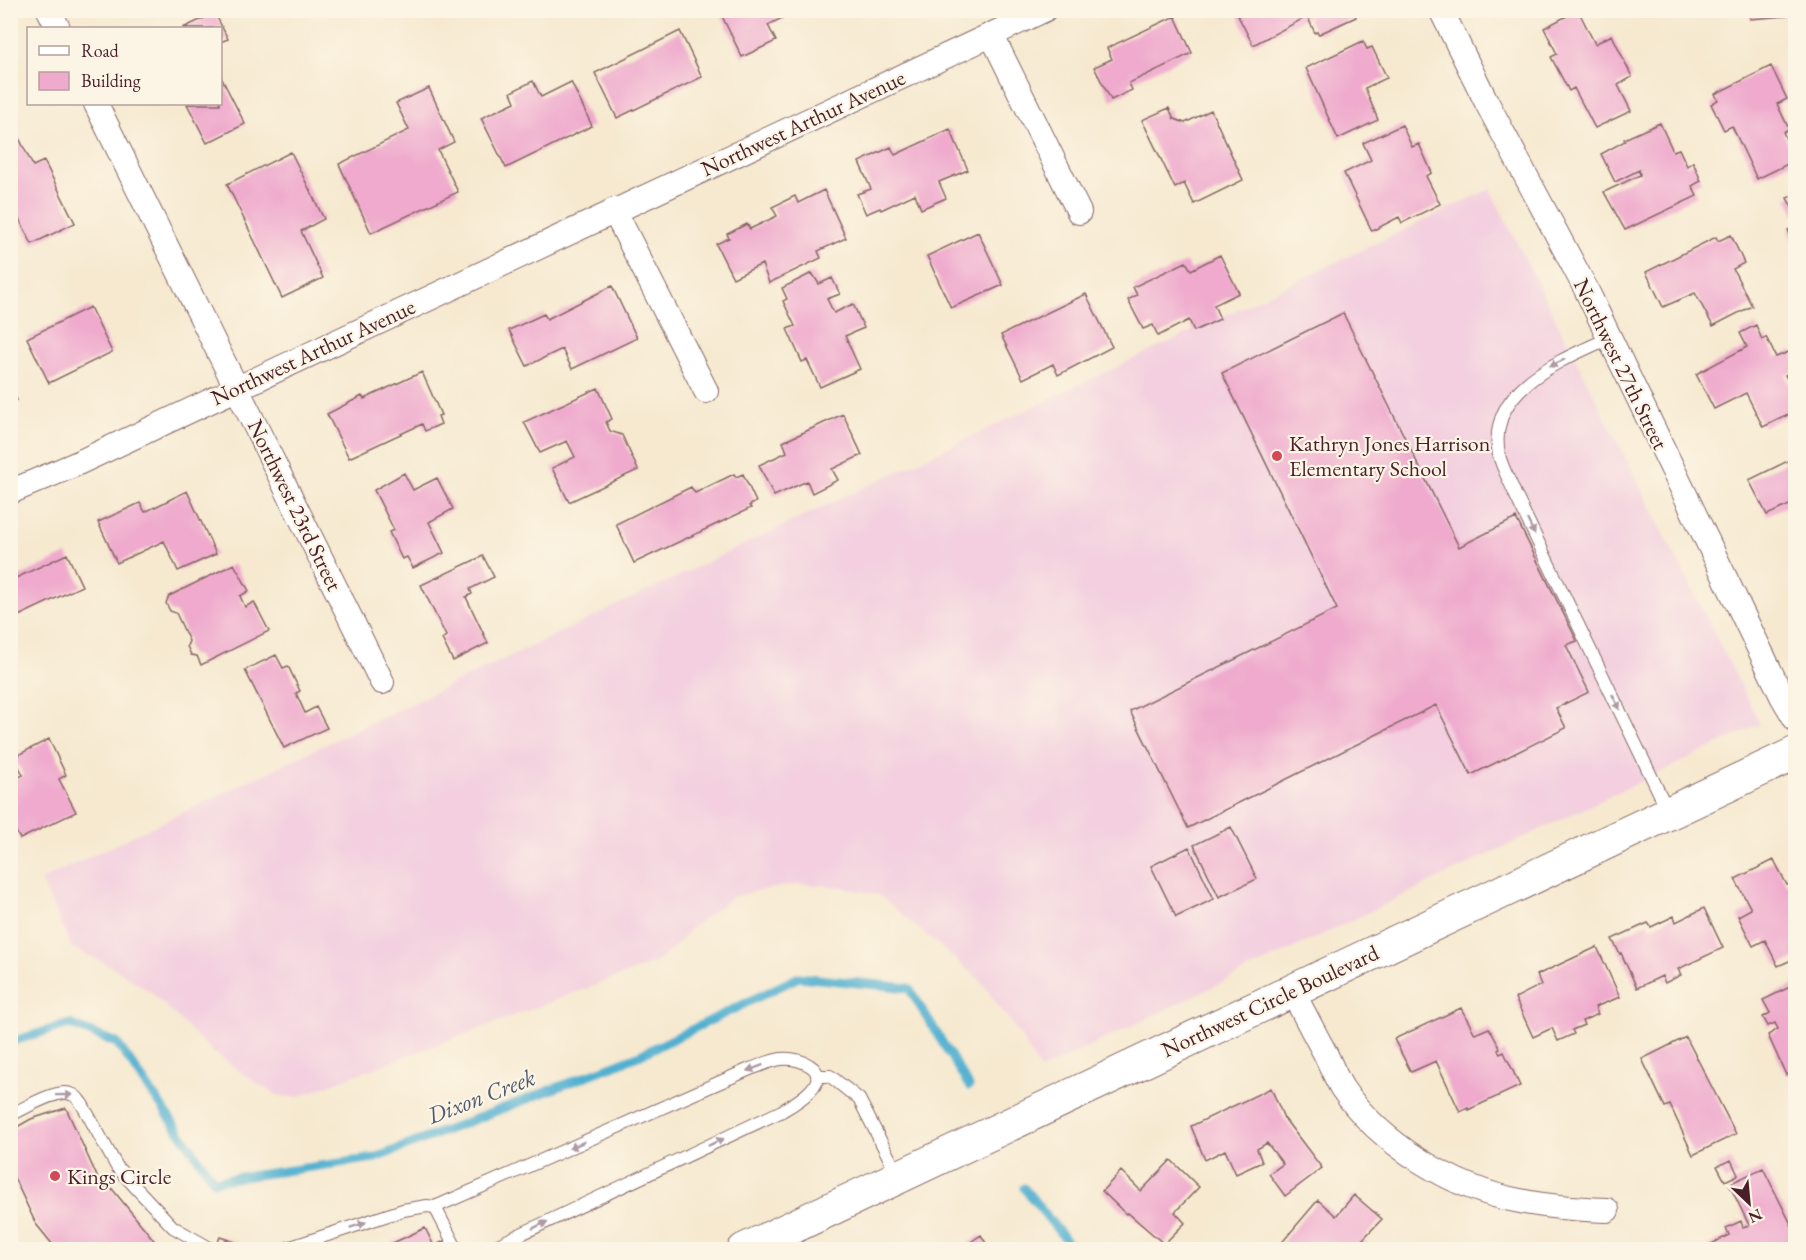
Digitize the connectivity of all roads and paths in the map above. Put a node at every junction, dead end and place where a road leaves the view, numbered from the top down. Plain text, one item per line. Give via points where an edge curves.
1 (50, 10) edge
2 (1044, 10) edge
3 (1441, 10) edge
4 (58, 27) edge
5 (992, 36) junction
6 (96, 105) edge
7 (614, 210) junction
8 (1079, 212) dead end
9 (1609, 338) junction
10 (237, 388) junction
11 (706, 391) dead end
12 (10, 492) edge
13 (382, 682) dead end
14 (1796, 720) edge
15 (1796, 753) edge
16 (1669, 813) junction
17 (1292, 990) junction
18 (817, 1076) junction
19 (10, 1115) edge
20 (899, 1176) junction
21 (435, 1207) junction
22 (1607, 1210) dead end
23 (213, 1250) edge
24 (282, 1250) edge
25 (457, 1250) edge
26 (487, 1250) edge
27 (744, 1250) edge

1 - 4 street
2 - 5 street, Northwest Arthur Avenue
3 - 9 street, Northwest 27th Street
5 - 7 street, Northwest Arthur Avenue
5 - 8 street
6 - 10 street, Northwest 23rd Street
7 - 10 street, Northwest Arthur Avenue
7 - 11 street
9 - 14 street, Northwest 27th Street
9 -> 16 lane via 1546,368 1527,382 1511,401 1502,421 1499,456
10 - 12 street, Northwest Arthur Avenue
10 - 13 street, Northwest 23rd Street
15 - 16 main road, Northwest Circle Boulevard
16 - 17 main road, Northwest Circle Boulevard
17 - 20 main road, Northwest Circle Boulevard
17 - 22 street via 1342,1088 1373,1124 1400,1147 1434,1170 1488,1193 1520,1201
18 - 20 lane via 830,1076 859,1099
18 -> 21 lane via 813,1068 794,1059 780,1059 750,1069
26 -> 18 lane via 782,1112 802,1100 817,1082
19 -> 23 lane via 52,1095 74,1094 117,1167 173,1227
20 - 27 main road, Northwest Circle Boulevard
24 -> 21 lane via 403,1210
21 - 25 lane

